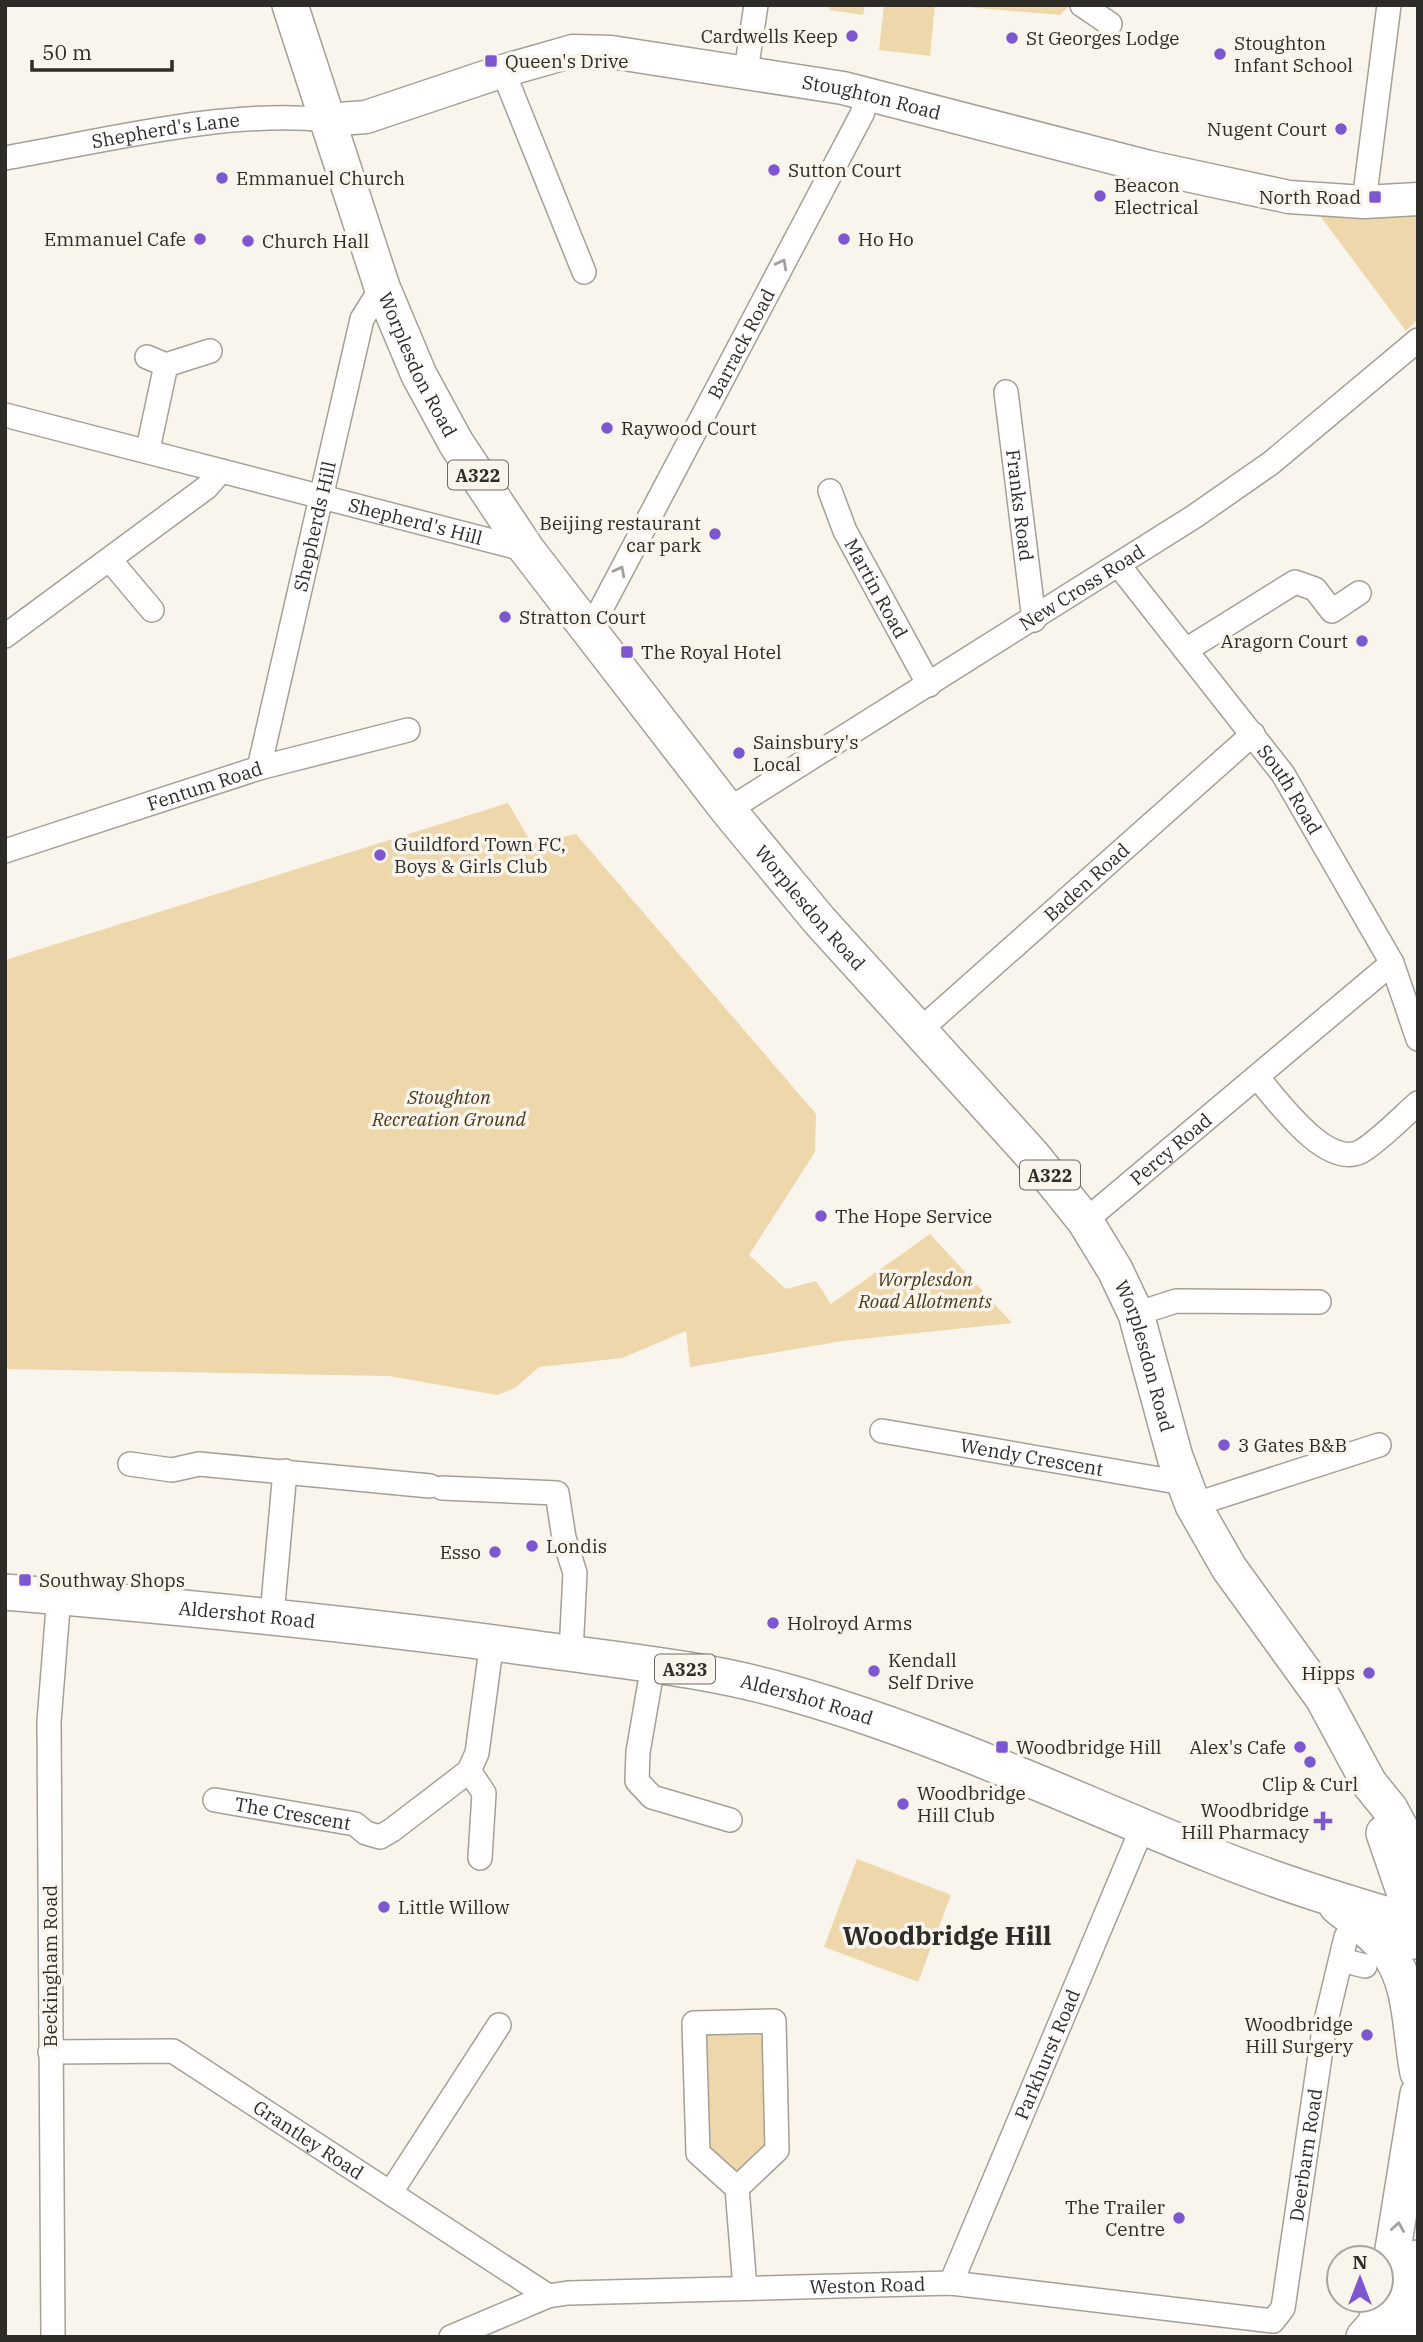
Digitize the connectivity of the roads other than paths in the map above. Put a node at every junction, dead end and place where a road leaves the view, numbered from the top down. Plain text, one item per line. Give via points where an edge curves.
1 (290, 5) edge
2 (756, 5) edge
3 (1082, 5) edge
4 (1389, 5) edge
5 (1110, 24) dead end
6 (503, 71) junction
7 (746, 71) junction
8 (869, 93) junction
9 (326, 120) junction
10 (5, 158) edge
11 (1418, 199) edge
12 (1364, 202) junction
13 (584, 272) dead end
14 (382, 287) junction
15 (1418, 340) edge
16 (211, 351) dead end
17 (1006, 392) dead end
18 (5, 415) edge
19 (148, 449) junction
20 (221, 471) junction
21 (830, 491) dead end
22 (323, 499) junction
23 (527, 550) junction
24 (110, 560) junction
25 (1120, 566) junction
26 (1359, 593) dead end
27 (152, 610) dead end
28 (1034, 620) junction
29 (589, 632) junction
30 (5, 636) edge
31 (1186, 650) junction
32 (929, 685) junction
33 (408, 730) dead end
34 (1253, 734) junction
35 (259, 768) junction
36 (728, 810) junction
37 (5, 851) edge
38 (1392, 963) junction
39 (919, 1031) junction
40 (1418, 1040) edge
41 (1257, 1077) junction
42 (1418, 1104) edge
43 (1086, 1221) junction
44 (1319, 1302) dead end
45 (1136, 1314) junction
46 (882, 1431) dead end
47 (1379, 1445) dead end
48 (130, 1464) dead end
49 (285, 1471) junction
50 (1188, 1494) junction
51 (5, 1592) edge
52 (59, 1595) junction
53 (272, 1615) junction
54 (492, 1642) junction
55 (571, 1653) junction
56 (653, 1665) junction
57 (469, 1771) junction
58 (215, 1800) dead end
59 (730, 1820) dead end
60 (1143, 1826) junction
61 (1403, 1853) edge
62 (480, 1858) dead end
63 (1328, 1899) junction
64 (1415, 1923) edge
65 (1346, 1937) dead end
66 (1341, 1960) junction
67 (1365, 1966) dead end
68 (1418, 1967) edge
69 (499, 2025) dead end
70 (50, 2052) junction
71 (1418, 2073) edge
72 (1418, 2094) edge
73 (737, 2189) junction
74 (391, 2192) junction
75 (1418, 2258) edge
76 (951, 2283) junction
77 (745, 2288) junction
78 (548, 2297) junction
79 (1283, 2308) joint
80 (1406, 2329) edge
81 (53, 2337) edge
82 (451, 2337) edge
83 (1364, 2337) edge

1 - 9 main road, Worplesdon Road / A322
2 - 7 street
3 - 5 street
4 - 12 street
6 - 7 street, Stoughton Road via 586,51
6 - 9 street, Stoughton Road via 366,117
6 - 13 street
7 - 8 street, Stoughton Road
8 - 12 street, Stoughton Road via 1224,184 1289,197
29 -> 8 street, Barrack Road
9 - 10 street, Shepherd's Lane via 286,116 249,120
9 - 14 main road, Worplesdon Road / A322
11 - 12 street, Stoughton Road
14 - 22 street, Shepherds Hill via 362,319
14 - 23 main road, Worplesdon Road / A322 via 419,375 450,432
15 - 25 street, New Cross Road via 1271,463
16 - 19 street via 157,361
17 - 28 street, Franks Road
18 - 19 street, Shepherd's Hill
19 - 20 street, Shepherd's Hill
20 - 22 street, Shepherd's Hill
20 - 24 street
21 - 32 street, Martin Road via 845,531
22 - 23 street, Shepherd's Hill
22 - 35 street, Shepherds Hill
23 - 29 main road, Worplesdon Road / A322
24 - 27 street
24 - 30 street
25 - 28 street, New Cross Road
25 - 31 street, South Road
26 - 31 street via 1332,611 1315,589 1295,582
28 - 32 street, New Cross Road
29 - 36 main road, Worplesdon Road / A322
31 - 34 street, South Road
32 - 36 street, New Cross Road
33 - 35 street, Fentum Road
34 - 38 street, South Road via 1283,774
34 - 39 street, Baden Road
35 - 37 street, Fentum Road
36 - 39 main road, Worplesdon Road / A322
38 - 40 street, South Road
38 - 41 street, Percy Road
39 - 43 main road, Worplesdon Road / A322
41 - 42 street via 1315,1141 1333,1153 1359,1153
41 - 43 street, Percy Road
43 - 45 main road, Worplesdon Road / A322
44 - 45 street via 1176,1301
45 - 50 main road, Worplesdon Road / A322
46 - 50 street, Wendy Crescent
47 - 50 street
48 - 49 street via 172,1470 199,1464
49 - 53 street
49 - 55 street via 436,1487 567,1489 565,1538 575,1573
50 - 61 main road, Worplesdon Road / A322 via 1237,1580 1323,1698
51 - 52 main road, Aldershot Road / A323
52 - 53 main road, Aldershot Road / A323
52 - 70 street, Beckingham Road via 49,1699
53 - 54 main road, Aldershot Road / A323
54 - 55 main road, Aldershot Road / A323
54 - 57 street via 477,1753
55 - 56 main road, Aldershot Road / A323
56 - 59 street via 637,1781 652,1797
56 - 60 main road, Aldershot Road / A323 via 754,1683 867,1717 1005,1767
57 - 58 street, The Crescent via 380,1837 355,1824
57 - 62 street via 484,1793
60 - 63 main road, Aldershot Road / A323
60 - 76 street, Parkhurst Road
61 - 63 main road via 1375,1884 1358,1894
61 - 64 main road, Worplesdon Road
63 - 64 main road
63 - 71 main road via 1378,1941 1396,1965 1408,2004
64 - 68 main road, Worplesdon Road
65 - 66 street, Deerbarn Road
66 - 67 street
66 - 79 street, Deerbarn Road via 1324,2029
69 - 74 street
70 - 74 street, Grantley Road via 173,2051
70 - 81 street, Beckingham Road
83 -> 72 main road via 1385,2299
73 - 73 street via 777,2150 774,2021 694,2023 698,2153
73 - 77 street
74 - 78 street, Grantley Road
75 - 80 main road
76 - 77 street, Weston Road
76 - 79 street, Weston Road via 1273,2322
77 - 78 street, Weston Road
78 - 82 street, Weston Road

